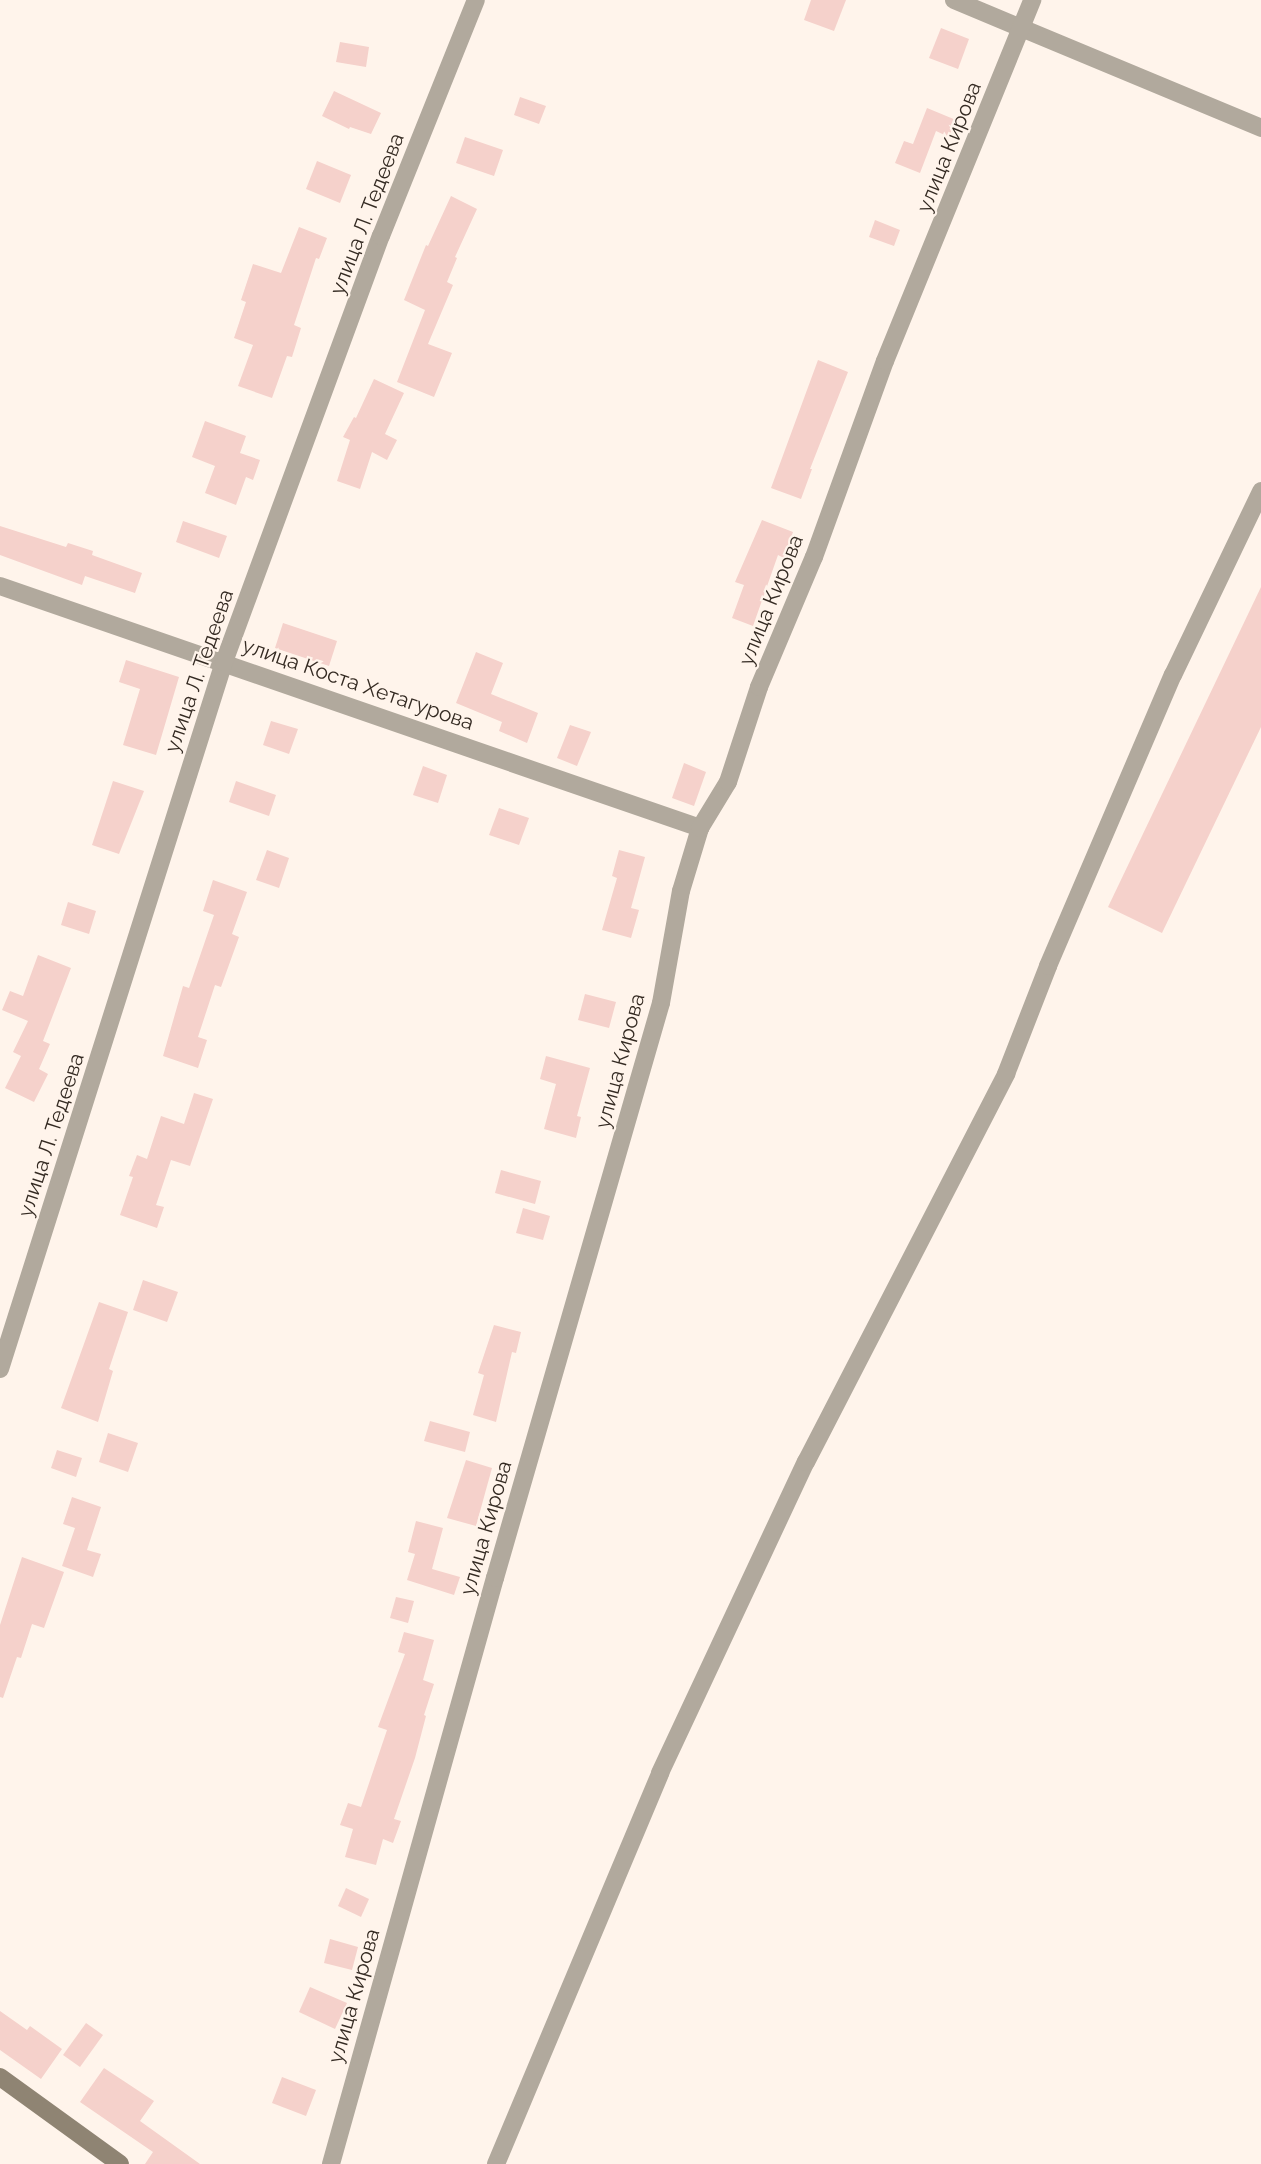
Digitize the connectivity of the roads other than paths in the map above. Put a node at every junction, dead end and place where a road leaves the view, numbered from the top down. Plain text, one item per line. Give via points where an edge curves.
1 (476, 0) edge
2 (954, 0) edge
3 (1032, 0) edge
4 (1023, 27) junction
5 (1261, 128) edge
6 (1261, 491) edge
7 (0, 586) edge
8 (224, 662) junction
9 (700, 828) junction
10 (0, 1369) edge
11 (0, 2077) edge
12 (115, 2163) edge
13 (331, 2164) edge
14 (496, 2164) edge

1 - 8 street, улица Л. Тедеева via 381,236
2 - 4 street
3 - 4 street, улица Кирова
4 - 5 street
4 - 9 street, улица Кирова via 885,361 814,557 759,687 728,782
6 - 14 street via 1173,675 1006,1074 806,1462 660,1773
7 - 8 street, улица Коста Хетагурова
8 - 9 street, улица Коста Хетагурова
8 - 10 street, улица Л. Тедеева
9 - 13 street, улица Кирова via 681,891 661,1003
11 - 12 main road

